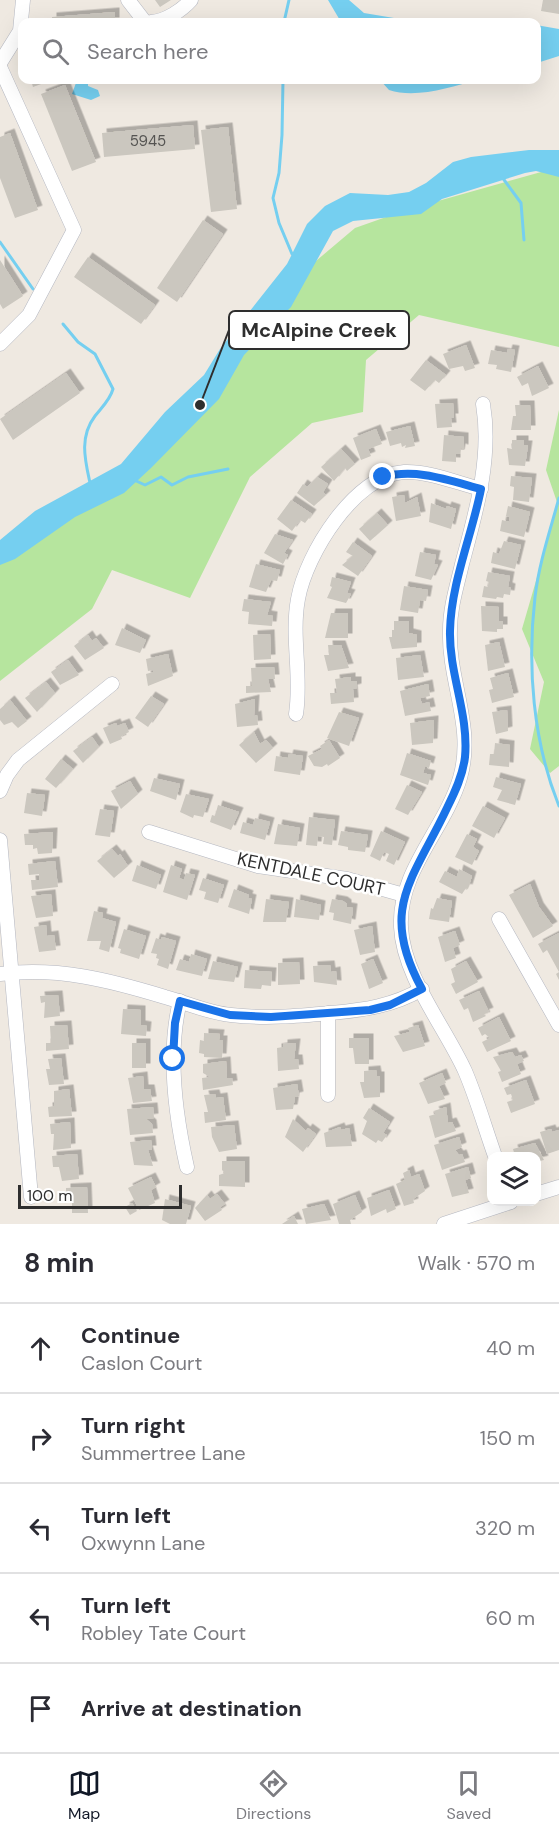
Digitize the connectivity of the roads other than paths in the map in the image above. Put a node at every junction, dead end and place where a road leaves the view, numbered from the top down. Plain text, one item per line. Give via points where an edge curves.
1 (23, 0) edge
2 (128, 0) edge
3 (191, 0) edge
4 (21, 18) edge
5 (142, 18) edge
6 (165, 18) edge
7 (18, 34) edge
8 (0, 65) edge
9 (0, 344) edge
10 (483, 404) dead end
11 (481, 489) junction
12 (112, 684) dead end
13 (296, 714) dead end
14 (0, 791) edge
15 (149, 832) dead end
16 (0, 840) edge
17 (404, 895) junction
18 (499, 919) dead end
19 (6, 974) edge
20 (422, 989) junction
21 (180, 1001) junction
22 (328, 1013) junction
23 (559, 1025) edge
24 (328, 1095) dead end
25 (494, 1152) edge
26 (187, 1167) dead end
27 (559, 1187) edge
28 (541, 1193) edge
29 (31, 1197) dead end
30 (498, 1206) edge
31 (444, 1224) edge

1 - 4 street
2 - 5 street
3 - 6 street
7 - 8 street
8 - 9 street via 74,230 29,315
10 - 11 street via 486,424
11 - 13 street via 407,472 383,477 358,494 322,543 303,581 296,619
11 - 17 street via 452,604 450,630 452,668 464,720 465,759 457,786
12 - 14 street via 18,760
15 - 17 street, KENTDALE COURT via 258,866 347,879
16 - 19 street
17 - 20 street via 404,949
18 - 23 street
19 - 21 street via 45,971 89,976
19 - 29 street
20 - 22 street via 390,1005
20 - 25 street via 465,1072
21 - 22 street via 230,1015
21 - 26 street via 173,1059
22 - 24 street
27 - 28 street
30 - 31 street

